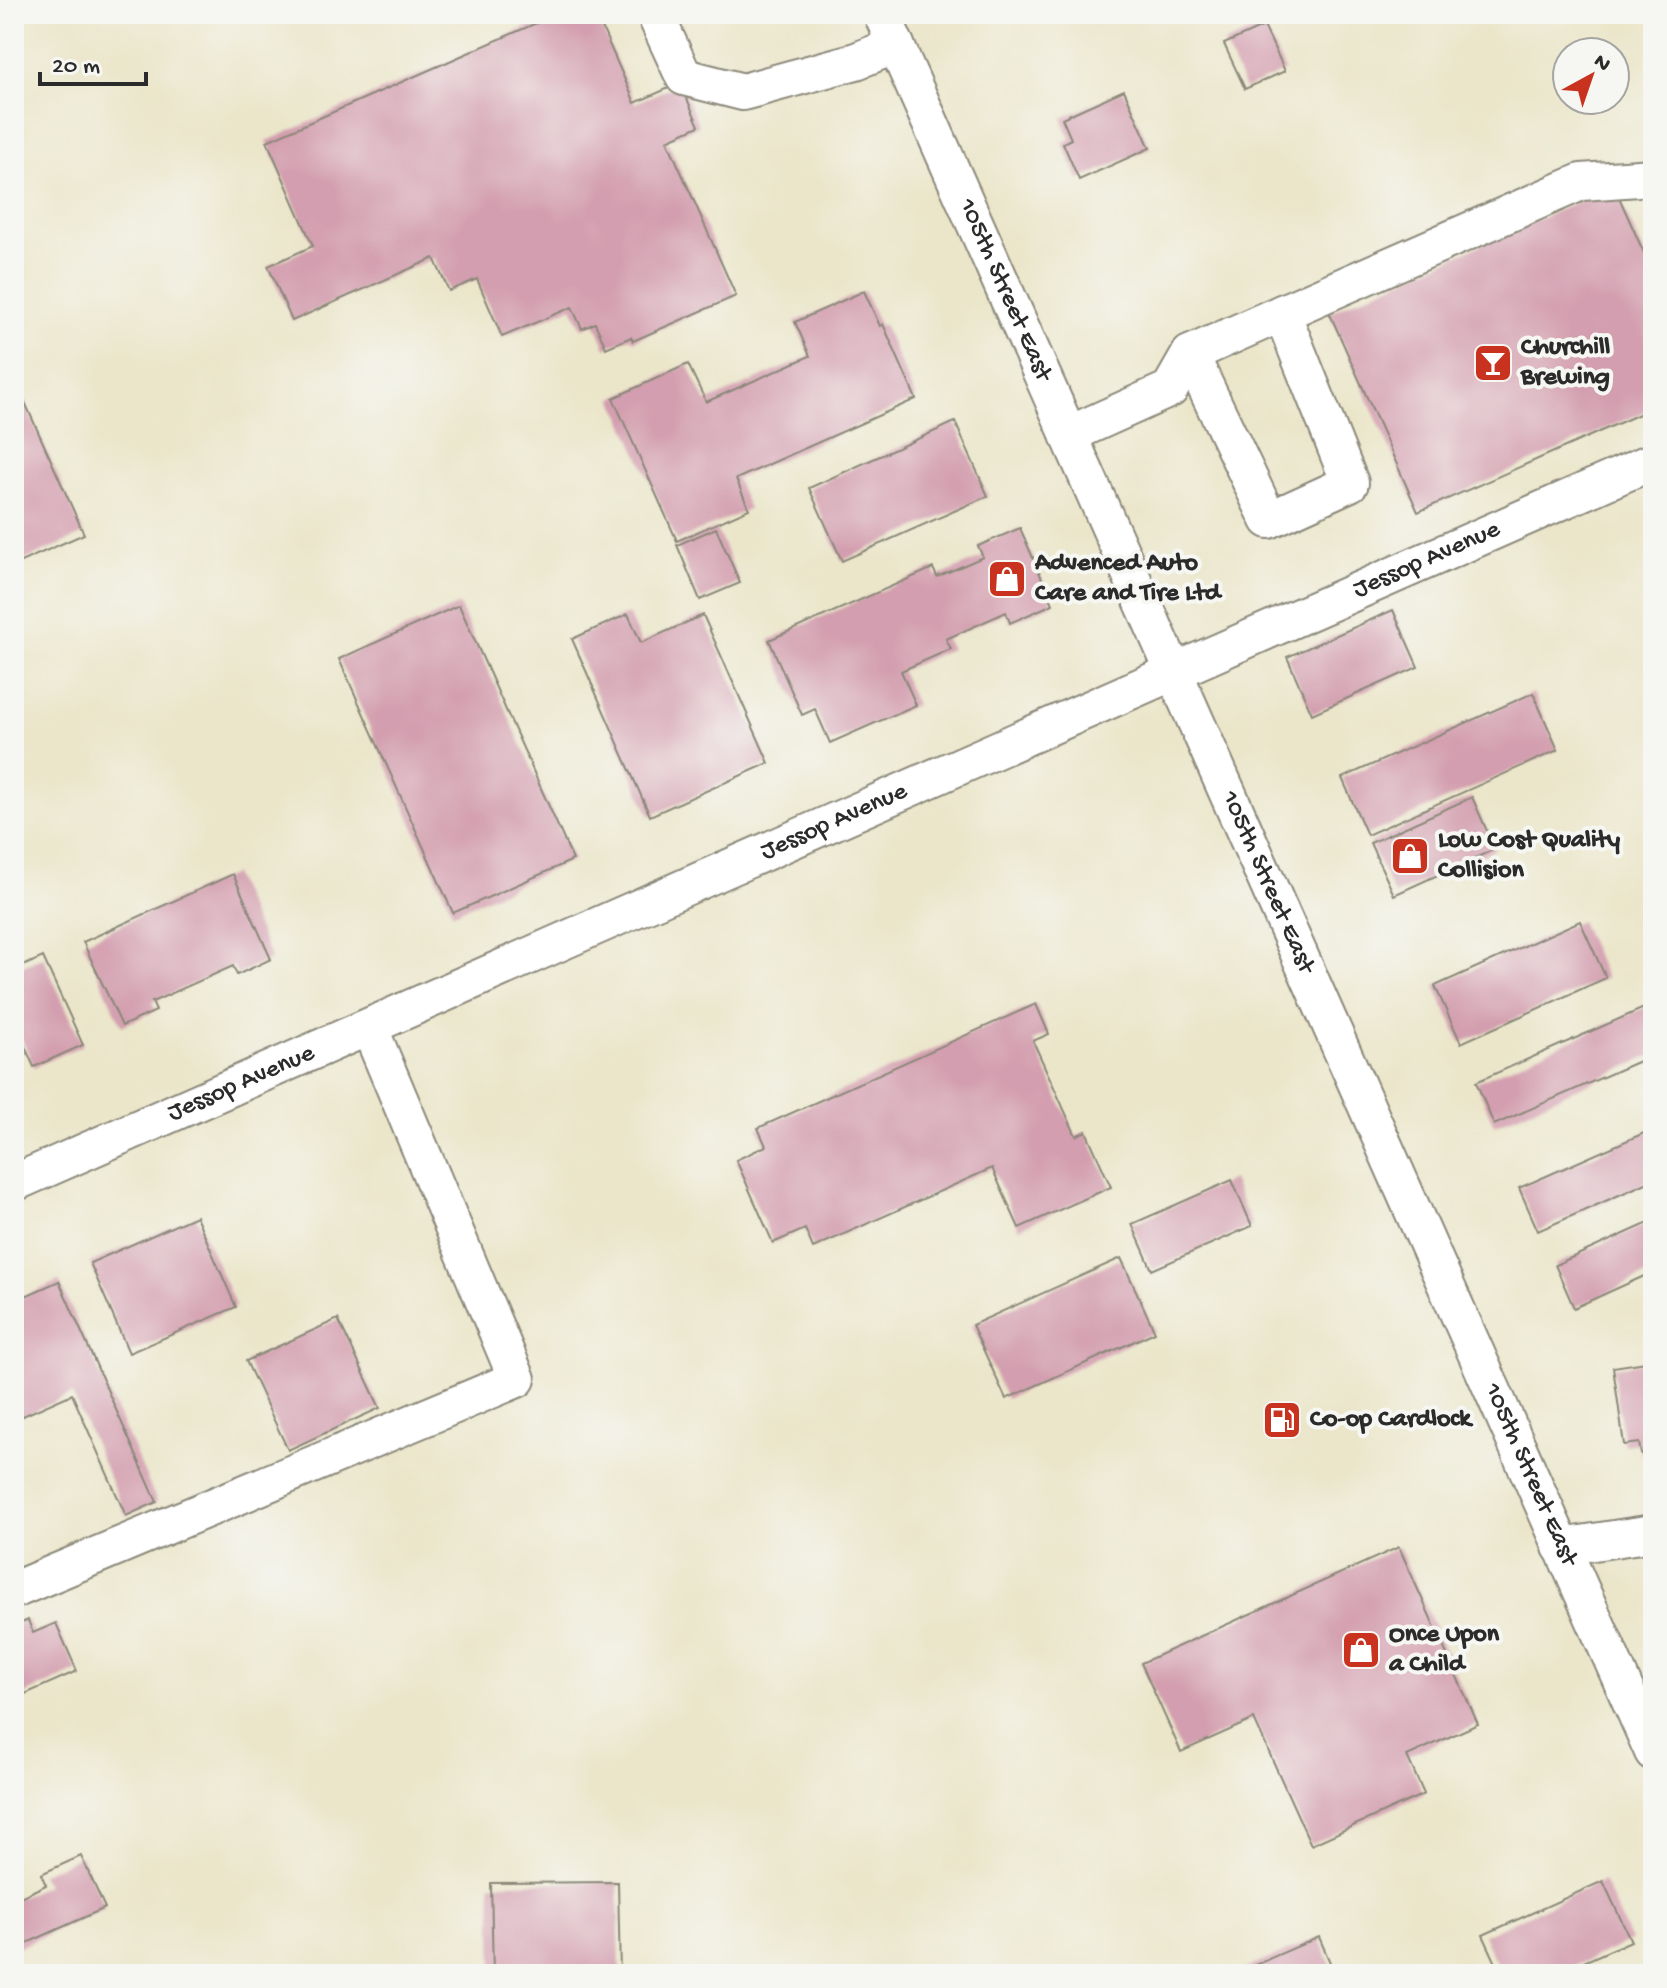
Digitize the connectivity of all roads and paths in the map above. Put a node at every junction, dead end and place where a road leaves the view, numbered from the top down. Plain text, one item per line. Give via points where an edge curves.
1 (655, 14) edge
2 (889, 30) edge
3 (1653, 177) edge
4 (1282, 313) junction
5 (1190, 354) junction
6 (1068, 435) junction
7 (1653, 461) edge
8 (1173, 672) junction
9 (370, 1029) junction
10 (14, 1183) edge
11 (1653, 1533) edge
12 (1561, 1547) junction
13 (14, 1590) edge
14 (1653, 1752) edge

1 - 2 street via 684,77 743,92 856,61
2 - 6 street, 105th Street East
3 - 4 street via 1581,182
4 - 5 street
4 - 5 street via 1350,483 1269,520
5 - 6 street via 1170,389
6 - 8 street, 105th Street East
7 - 8 street, Jessop Avenue
8 - 9 street, Jessop Avenue
8 - 12 street, 105th Street East
9 - 10 street, Jessop Avenue
9 - 13 street via 517,1379
11 - 12 street
12 - 14 street, 105th Street East

